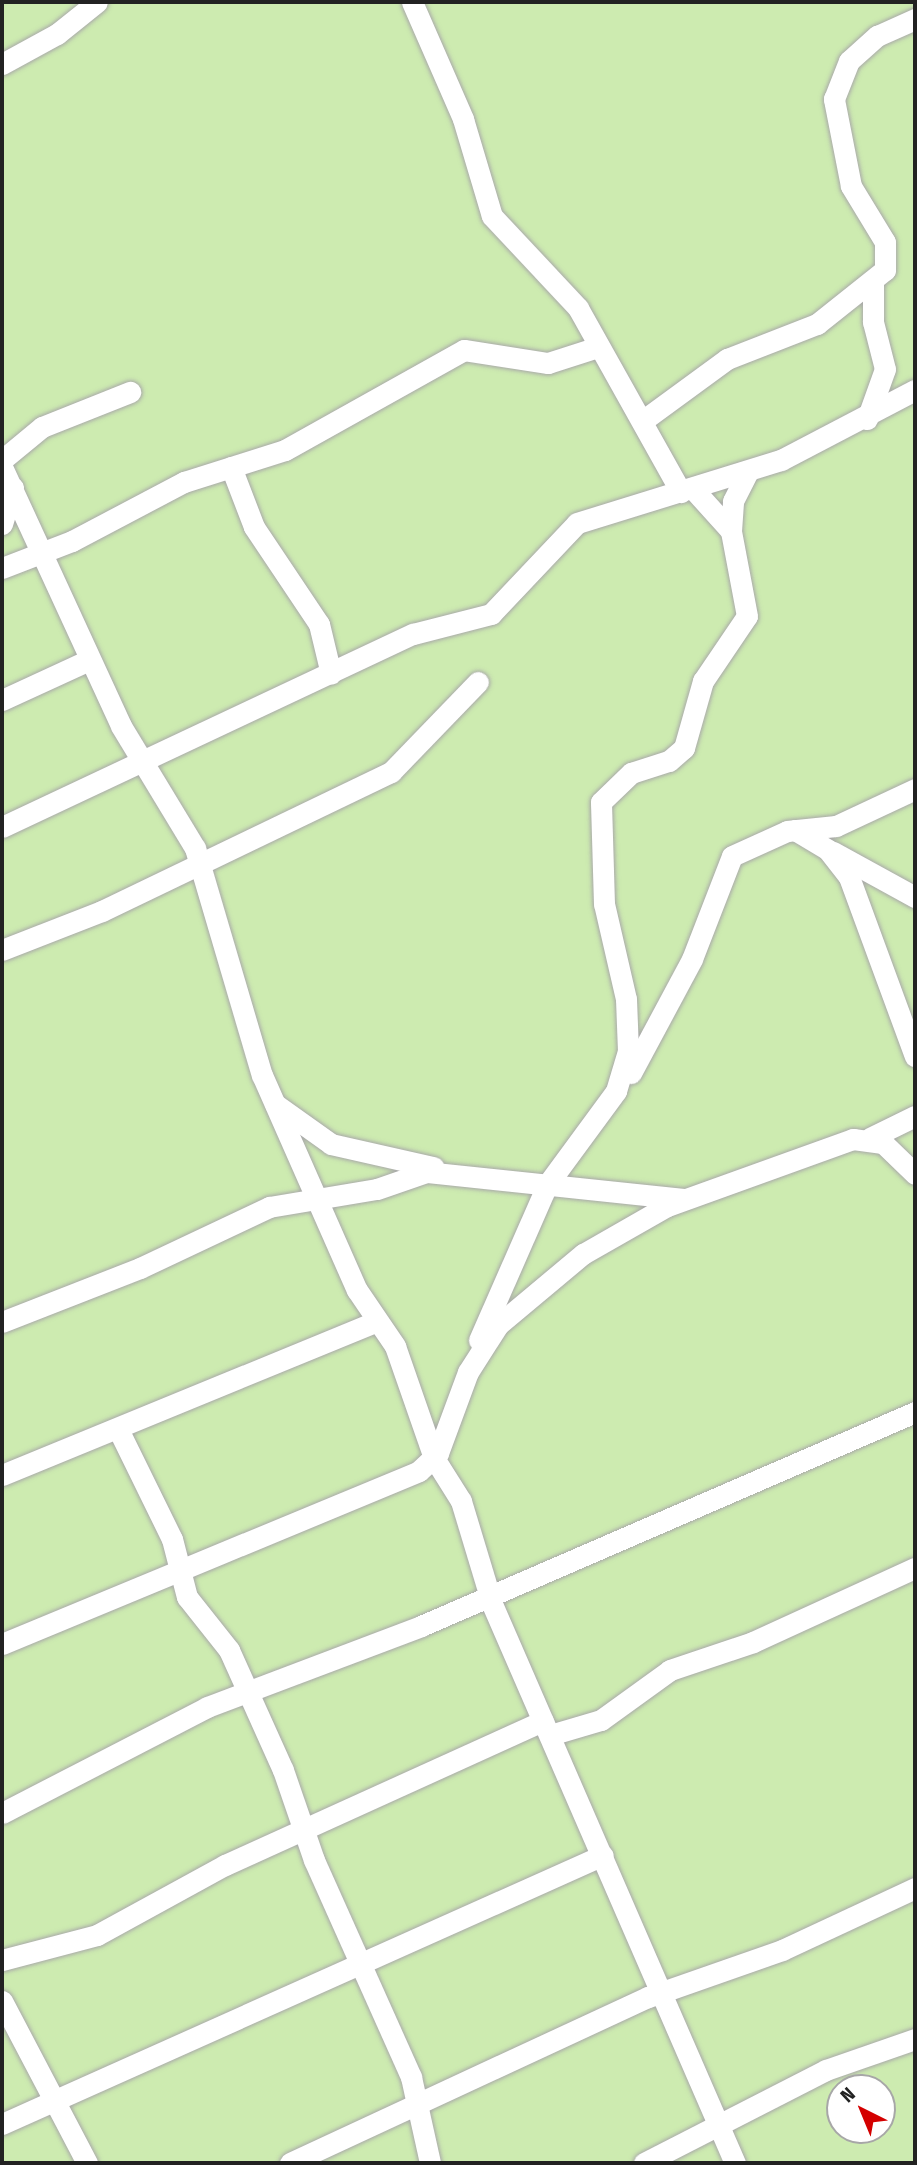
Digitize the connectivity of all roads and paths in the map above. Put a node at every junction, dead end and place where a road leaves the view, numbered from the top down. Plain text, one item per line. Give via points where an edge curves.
1 (97, 2) edge
2 (412, 2) edge
3 (915, 19) edge
4 (2, 64) edge
5 (873, 284) junction
6 (595, 348) junction
7 (915, 390) edge
8 (130, 392) dead end
9 (645, 419) junction
10 (866, 421) junction
11 (2, 460) edge
12 (2, 467) edge
13 (232, 467) junction
14 (748, 472) junction
15 (13, 488) junction
16 (688, 491) junction
17 (2, 524) edge
18 (731, 531) junction
19 (41, 552) junction
20 (2, 568) edge
21 (89, 660) junction
22 (331, 674) junction
23 (478, 682) dead end
24 (2, 700) edge
25 (143, 764) junction
26 (915, 789) edge
27 (2, 827) edge
28 (795, 831) junction
29 (828, 850) junction
30 (200, 860) junction
31 (915, 897) edge
32 (2, 950) edge
33 (915, 1056) edge
34 (617, 1091) junction
35 (274, 1103) junction
36 (915, 1116) edge
37 (870, 1138) junction
38 (446, 1170) junction
39 (915, 1174) edge
40 (547, 1185) junction
41 (320, 1199) junction
42 (683, 1199) junction
43 (377, 1321) junction
44 (2, 1322) edge
45 (468, 1372) junction
46 (915, 1412) edge
47 (118, 1429) junction
48 (434, 1458) junction
49 (2, 1475) edge
50 (915, 1568) edge
51 (178, 1569) junction
52 (490, 1596) junction
53 (2, 1644) edge
54 (246, 1691) junction
55 (547, 1728) junction
56 (2, 1813) edge
57 (304, 1831) junction
58 (603, 1855) junction
59 (915, 1888) edge
60 (2, 1960) edge
61 (361, 1966) junction
62 (663, 1991) junction
63 (2, 2001) edge
64 (915, 2039) edge
65 (54, 2102) junction
66 (416, 2109) junction
67 (2, 2124) edge
68 (720, 2126) junction
69 (87, 2163) edge
70 (290, 2163) edge
71 (430, 2163) edge
72 (644, 2163) edge
73 (735, 2163) edge

1 - 4 street via 57,34
2 - 6 street via 463,119 492,216 578,308
3 - 5 street via 877,36 849,61 834,99 851,186 886,242 888,262
5 - 9 street via 817,324 727,359
5 - 10 street via 875,334 885,369
6 - 9 street
6 - 13 street via 548,363 464,349 285,450
7 - 10 street
8 - 11 street via 43,427
9 - 16 street
10 - 14 street
12 - 15 street
13 - 19 street via 184,482
13 - 22 street via 254,527 319,624
14 - 16 street
14 - 18 street via 733,501
15 - 17 street
15 - 19 street
16 - 18 street
16 - 22 street via 577,523 491,614 425,630
18 - 34 street via 747,616 703,681 684,748 616,783 599,813 604,904 628,1016 628,1051
19 - 20 street
19 - 21 street
21 - 24 street
21 - 25 street
22 - 25 street
23 - 30 street via 391,772 274,831
25 - 27 street
25 - 30 street
26 - 28 street via 836,826
28 - 29 street
28 - 34 street via 760,840 725,864 692,959
29 - 31 street
29 - 33 street via 867,919
30 - 32 street via 102,911
30 - 35 street via 248,1038
34 - 40 street
35 - 38 street via 331,1144 376,1159
35 - 41 street
36 - 37 street
37 - 39 street via 890,1147
37 - 42 street via 821,1149
38 - 40 street
38 - 41 street
40 - 42 street
40 - 45 street
41 - 43 street
41 - 44 street via 240,1217 140,1268
42 - 45 street via 553,1276 498,1325
43 - 47 street
43 - 48 street via 403,1366
45 - 48 street
46 - 52 street
47 - 49 street
47 - 51 street via 169,1531
48 - 51 street via 364,1495
48 - 52 street via 461,1501
50 - 55 street via 753,1642 670,1670 601,1720
51 - 53 street
51 - 54 street via 187,1597 223,1640
52 - 54 street
52 - 55 street
54 - 56 street
54 - 57 street
55 - 57 street
55 - 58 street
57 - 60 street via 97,1935
57 - 61 street
58 - 61 street
58 - 62 street
59 - 62 street via 782,1950
61 - 65 street
61 - 66 street via 411,2077
62 - 66 street
62 - 68 street
63 - 65 street
64 - 68 street via 826,2070
65 - 67 street
65 - 69 street
66 - 70 street
66 - 71 street
68 - 72 street
68 - 73 street

